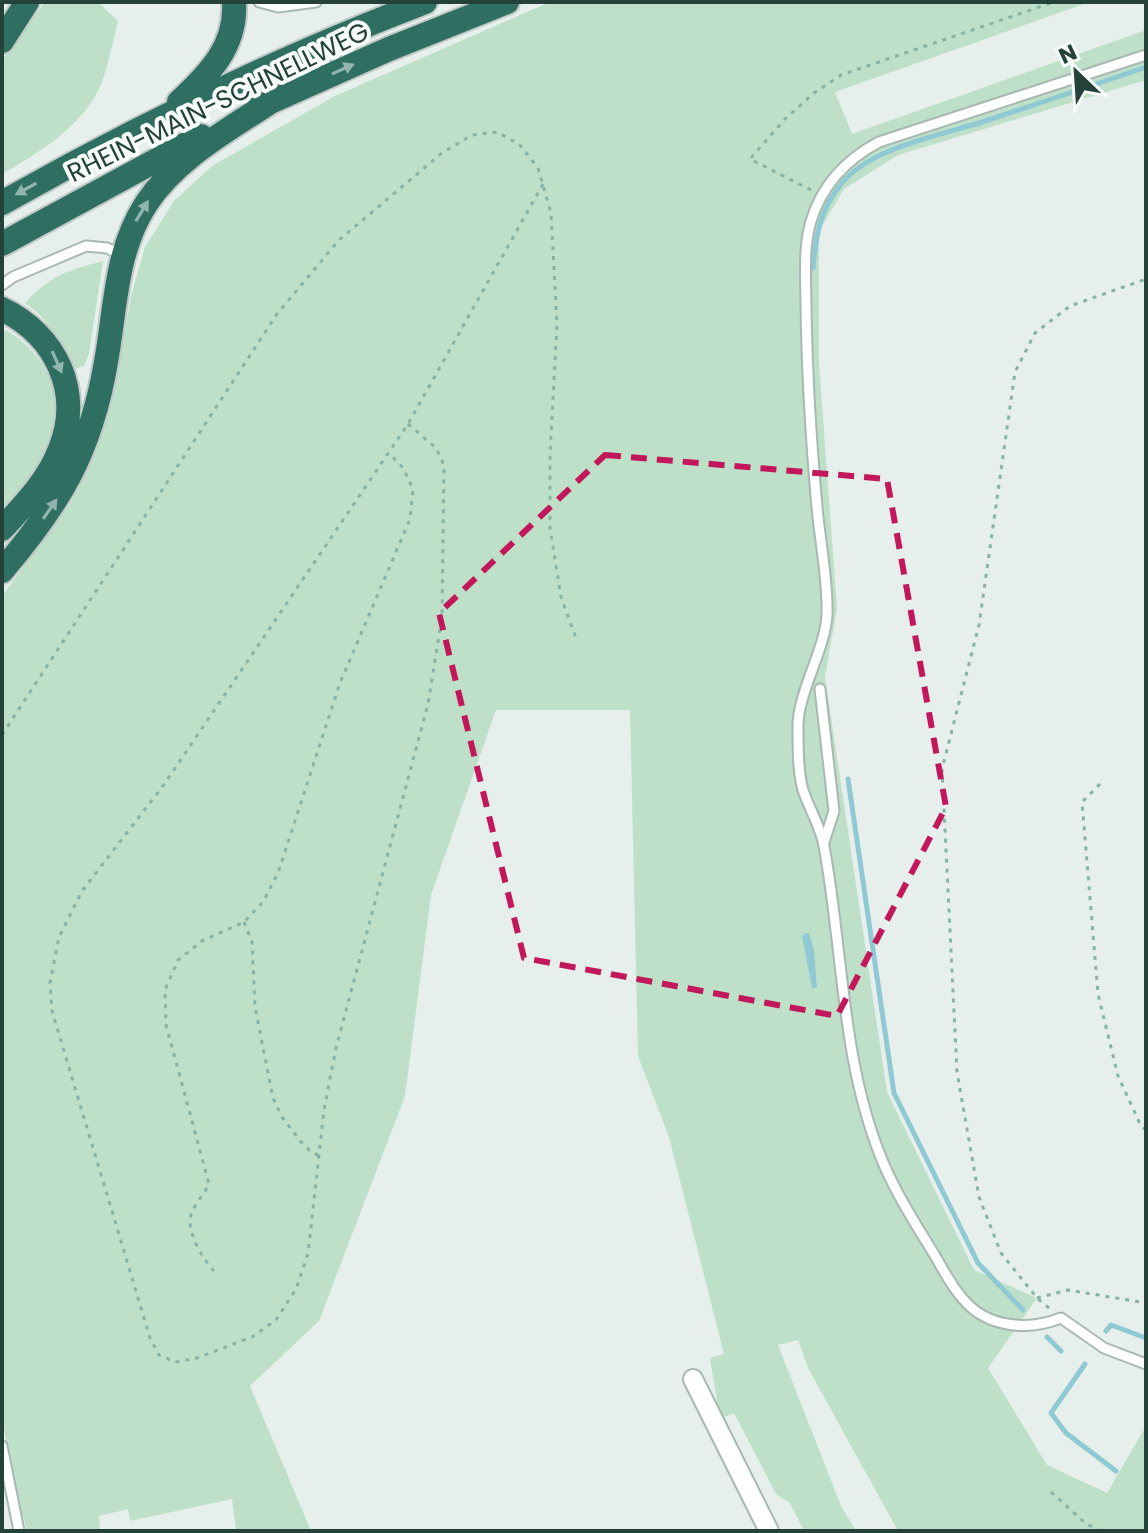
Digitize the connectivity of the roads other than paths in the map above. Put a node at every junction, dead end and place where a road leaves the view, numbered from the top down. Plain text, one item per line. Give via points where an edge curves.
1 (27, 2) edge
2 (234, 2) edge
3 (259, 2) edge
4 (316, 2) edge
5 (425, 2) edge
6 (507, 2) edge
7 (2, 41) edge
8 (1146, 55) edge
9 (272, 101) junction
10 (145, 127) junction
11 (2, 203) edge
12 (2, 244) edge
13 (122, 255) junction
14 (2, 285) edge
15 (2, 309) edge
16 (2, 529) edge
17 (2, 571) edge
18 (820, 689) dead end
19 (824, 842) junction
20 (1146, 1364) edge
21 (693, 1379) dead end
22 (2, 1446) edge
23 (19, 1531) edge
24 (769, 1531) edge

1 - 7 highway
2 - 10 highway via 232,33 221,58 182,100
3 - 4 lane via 278,7
5 - 10 highway, RHEIN-MAIN-SCHNELLWEG
9 -> 6 highway, RHEIN-MAIN-SCHNELLWEG
8 - 19 lane via 879,142 841,170 811,221 806,249 808,414 827,616 797,725 802,787
9 - 12 highway, RHEIN-MAIN-SCHNELLWEG
13 -> 9 highway via 147,201 173,172
10 -> 11 highway, RHEIN-MAIN-SCHNELLWEG
13 - 14 lane via 86,246
17 -> 13 highway via 65,487 87,437 106,364
15 -> 16 highway via 37,331 52,351 68,407 65,437 53,465
18 - 19 lane via 834,811
19 - 20 lane via 845,1016 860,1088 880,1155 925,1239 963,1300 985,1317 1012,1325 1061,1318 1104,1348
21 - 24 street
22 - 23 lane

